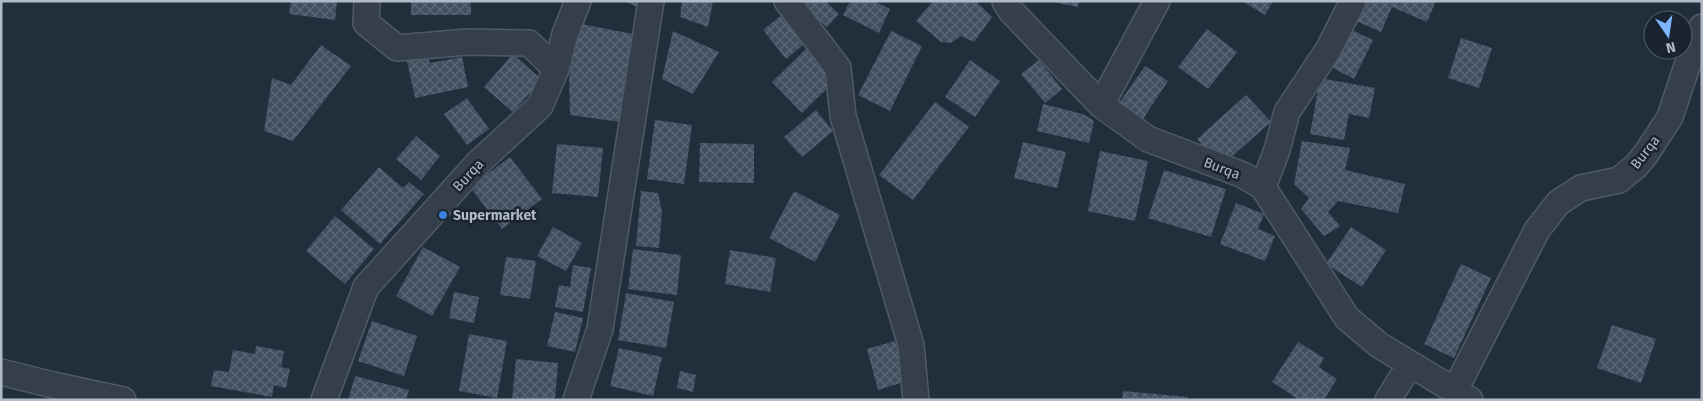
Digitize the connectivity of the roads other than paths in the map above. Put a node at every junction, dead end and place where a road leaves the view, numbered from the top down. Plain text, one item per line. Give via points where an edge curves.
1 (367, 1) edge
2 (578, 1) edge
3 (651, 1) edge
4 (787, 1) edge
5 (1005, 1) edge
6 (1158, 1) edge
7 (1353, 1) edge
8 (1702, 27) edge
9 (556, 69) junction
10 (1101, 105) junction
11 (1263, 187) junction
12 (1410, 364) junction
13 (1, 372) edge
14 (1462, 395) edge
15 (123, 400) edge
16 (324, 400) edge
17 (576, 400) edge
18 (916, 400) edge
19 (1388, 400) edge

1 - 9 street via 366,23 397,48 468,42 529,43
2 - 9 street, Burqa
3 - 17 street via 600,329
4 - 18 street via 838,68 843,116 911,345
5 - 10 street, Burqa
6 - 10 street
7 - 11 street via 1328,50 1287,112
8 - 14 street, Burqa via 1670,117 1646,154 1619,180 1581,188 1558,202 1537,230
9 - 16 street, Burqa via 540,106 479,162 366,287
10 - 11 street, Burqa via 1148,139 1243,175
11 - 12 street, Burqa via 1348,318 1378,345
12 - 14 street, Burqa
12 - 19 street
13 - 15 street

